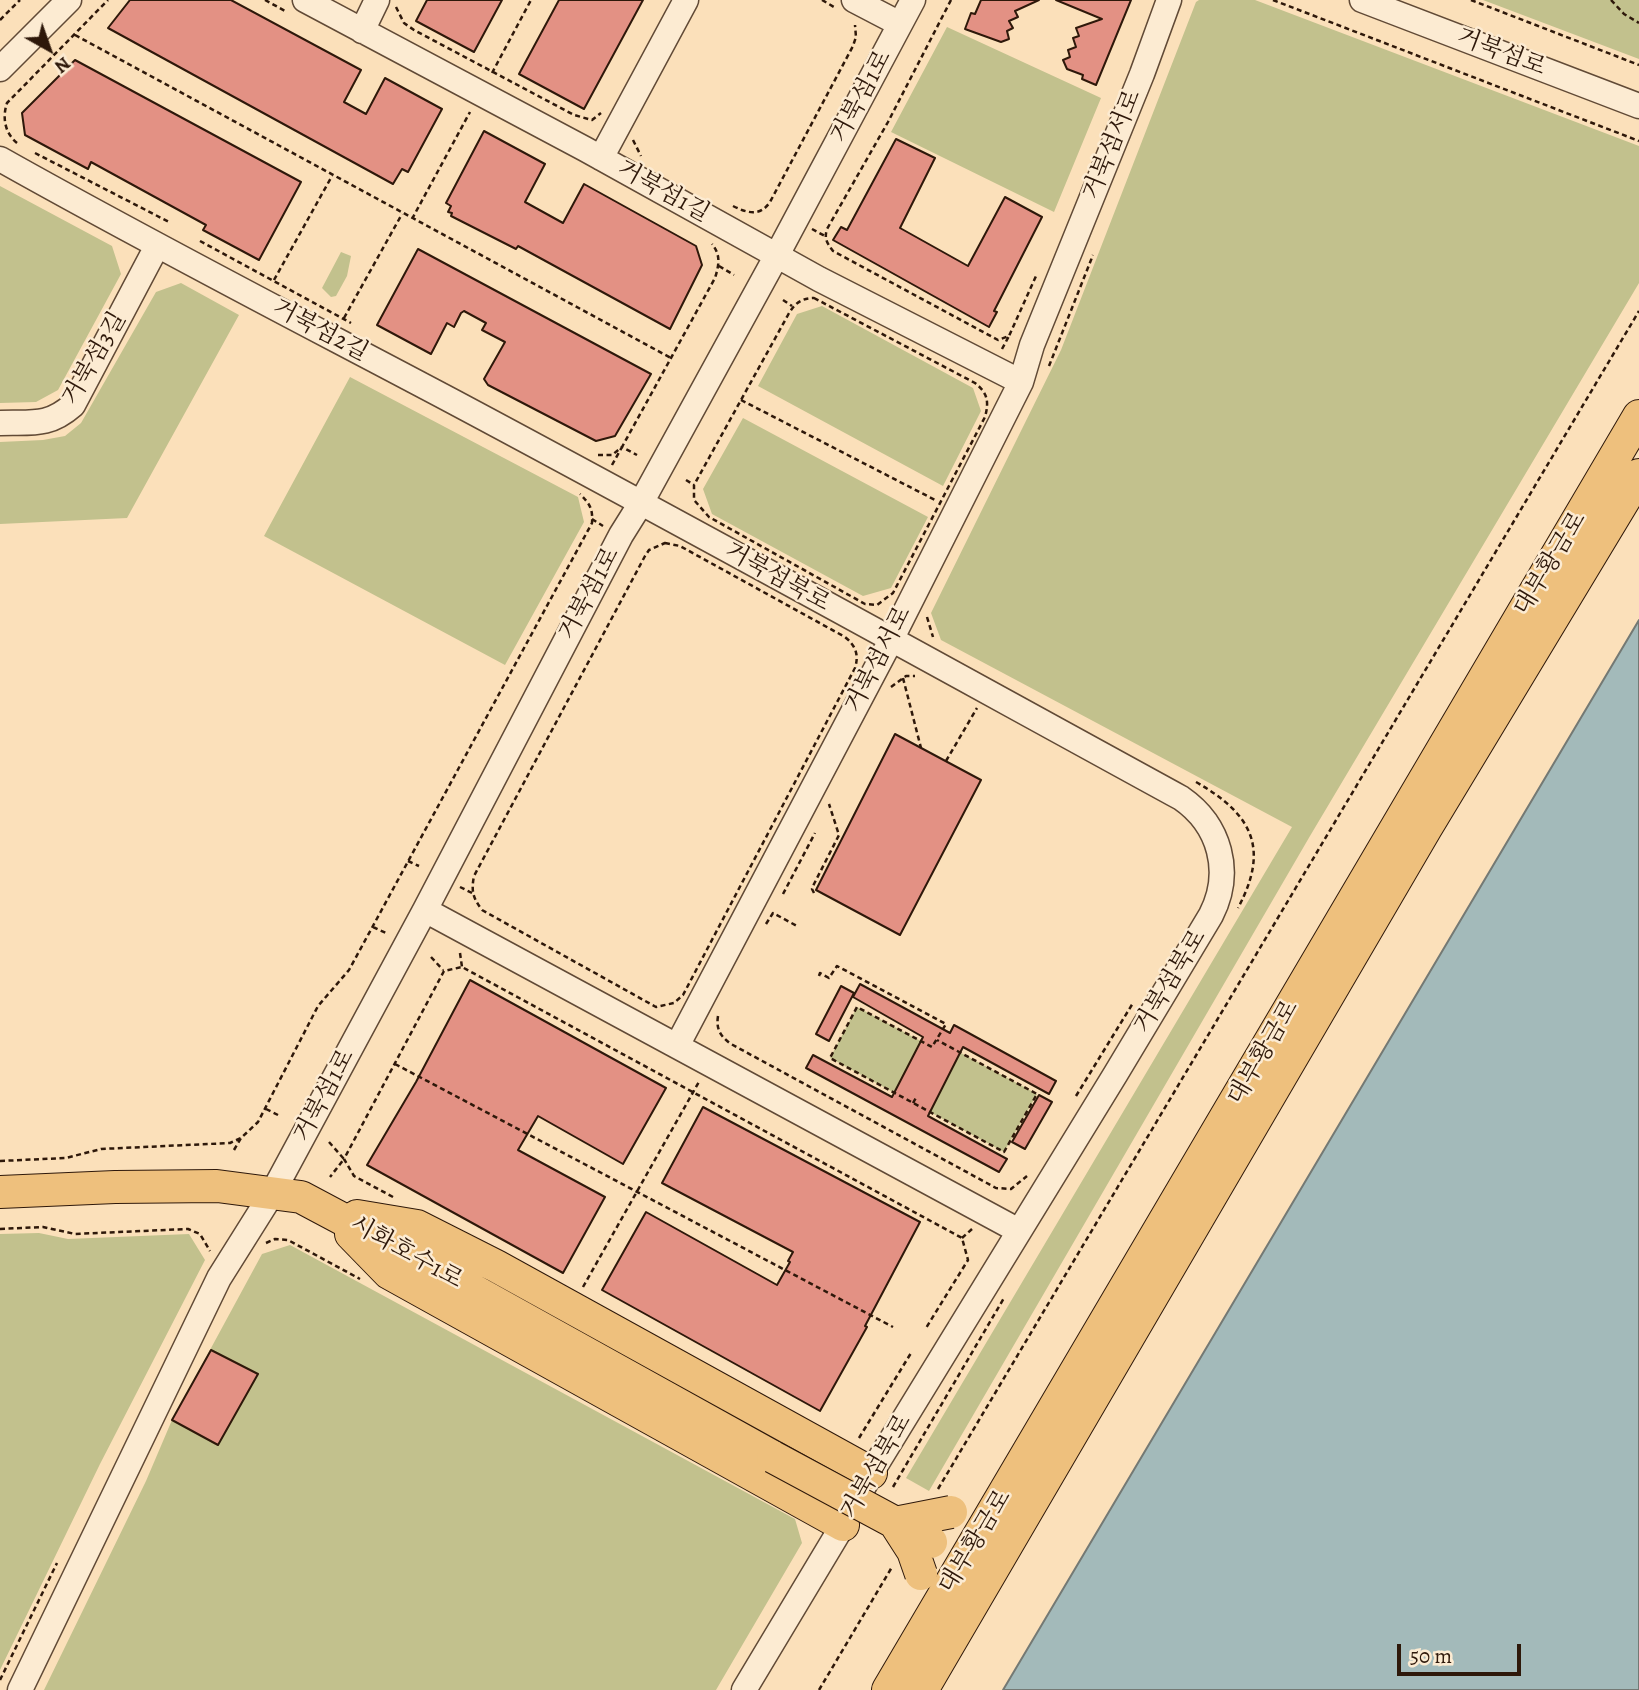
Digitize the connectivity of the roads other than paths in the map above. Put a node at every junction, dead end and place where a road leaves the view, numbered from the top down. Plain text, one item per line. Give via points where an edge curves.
1 (69, 0) edge
2 (305, 0) edge
3 (377, 0) edge
4 (686, 0) edge
5 (913, 0) edge
6 (1169, 0) edge
7 (1362, 0) edge
8 (850, 12) edge
9 (900, 24) junction
10 (362, 31) junction
11 (0, 68) edge
12 (1639, 106) edge
13 (10, 152) edge
14 (601, 158) junction
15 (157, 246) junction
16 (777, 255) junction
17 (1021, 382) junction
18 (1639, 416) edge
19 (0, 423) edge
20 (1639, 475) edge
21 (641, 503) junction
22 (891, 640) junction
23 (425, 910) junction
24 (677, 1046) junction
25 (0, 1192) edge
26 (273, 1192) junction
27 (328, 1211) junction
28 (1019, 1231) junction
29 (1019, 1471) junction
30 (871, 1473) junction
31 (895, 1523) junction
32 (843, 1525) junction
33 (978, 1567) junction
34 (917, 1641) junction
35 (20, 1690) edge
36 (744, 1690) edge
37 (888, 1690) edge
38 (922, 1690) edge

1 - 11 street
2 - 10 street, 거북섬1길
3 - 10 street
4 - 14 street
5 - 9 street, 거북섬1로
6 - 17 street, 거북섬서로
7 - 12 street, 거북섬로
8 - 9 street
9 - 16 street, 거북섬1로
10 - 14 street, 거북섬1길
13 - 15 street, 거북섬2길
14 - 16 street, 거북섬1길
15 - 19 street, 거북섬3길 via 73,405 45,421
15 - 21 street, 거북섬2길
16 - 17 street, 거북섬1길
16 - 21 street, 거북섬1로
17 - 22 street, 거북섬서로
18 - 29 main road, 대부황금로
20 - 33 main road, 대부황금로
21 - 22 street, 거북섬북로
21 - 23 street, 거북섬1로
22 - 24 street, 거북섬서로
22 - 28 street, 거북섬북로 via 1198,809 1212,828 1219,853 1222,885 1211,915
23 - 24 street
23 - 26 street, 거북섬1로
24 - 28 street
25 - 26 main road, 시화호수1로 via 115,1186 216,1186
26 - 27 main road, 시화호수1로 via 301,1197
26 - 35 street, 거북섬1로 via 219,1278
27 - 30 main road via 417,1226
27 - 31 main road, 시화호수1로, bridge
27 - 32 main road via 389,1273
28 - 30 street, 거북섬북로
29 - 31 main road, bridge via 975,1504 942,1505
29 - 33 main road, 대부황금로
30 - 32 street, 거북섬북로
31 - 33 main road, 시화호수1로, bridge
31 - 34 main road, bridge via 913,1551 909,1566 923,1582
32 - 36 street, 거북섬북로
33 - 34 main road, 대부황금로
33 - 38 main road, 대부황금로
34 - 37 main road, 대부황금로

